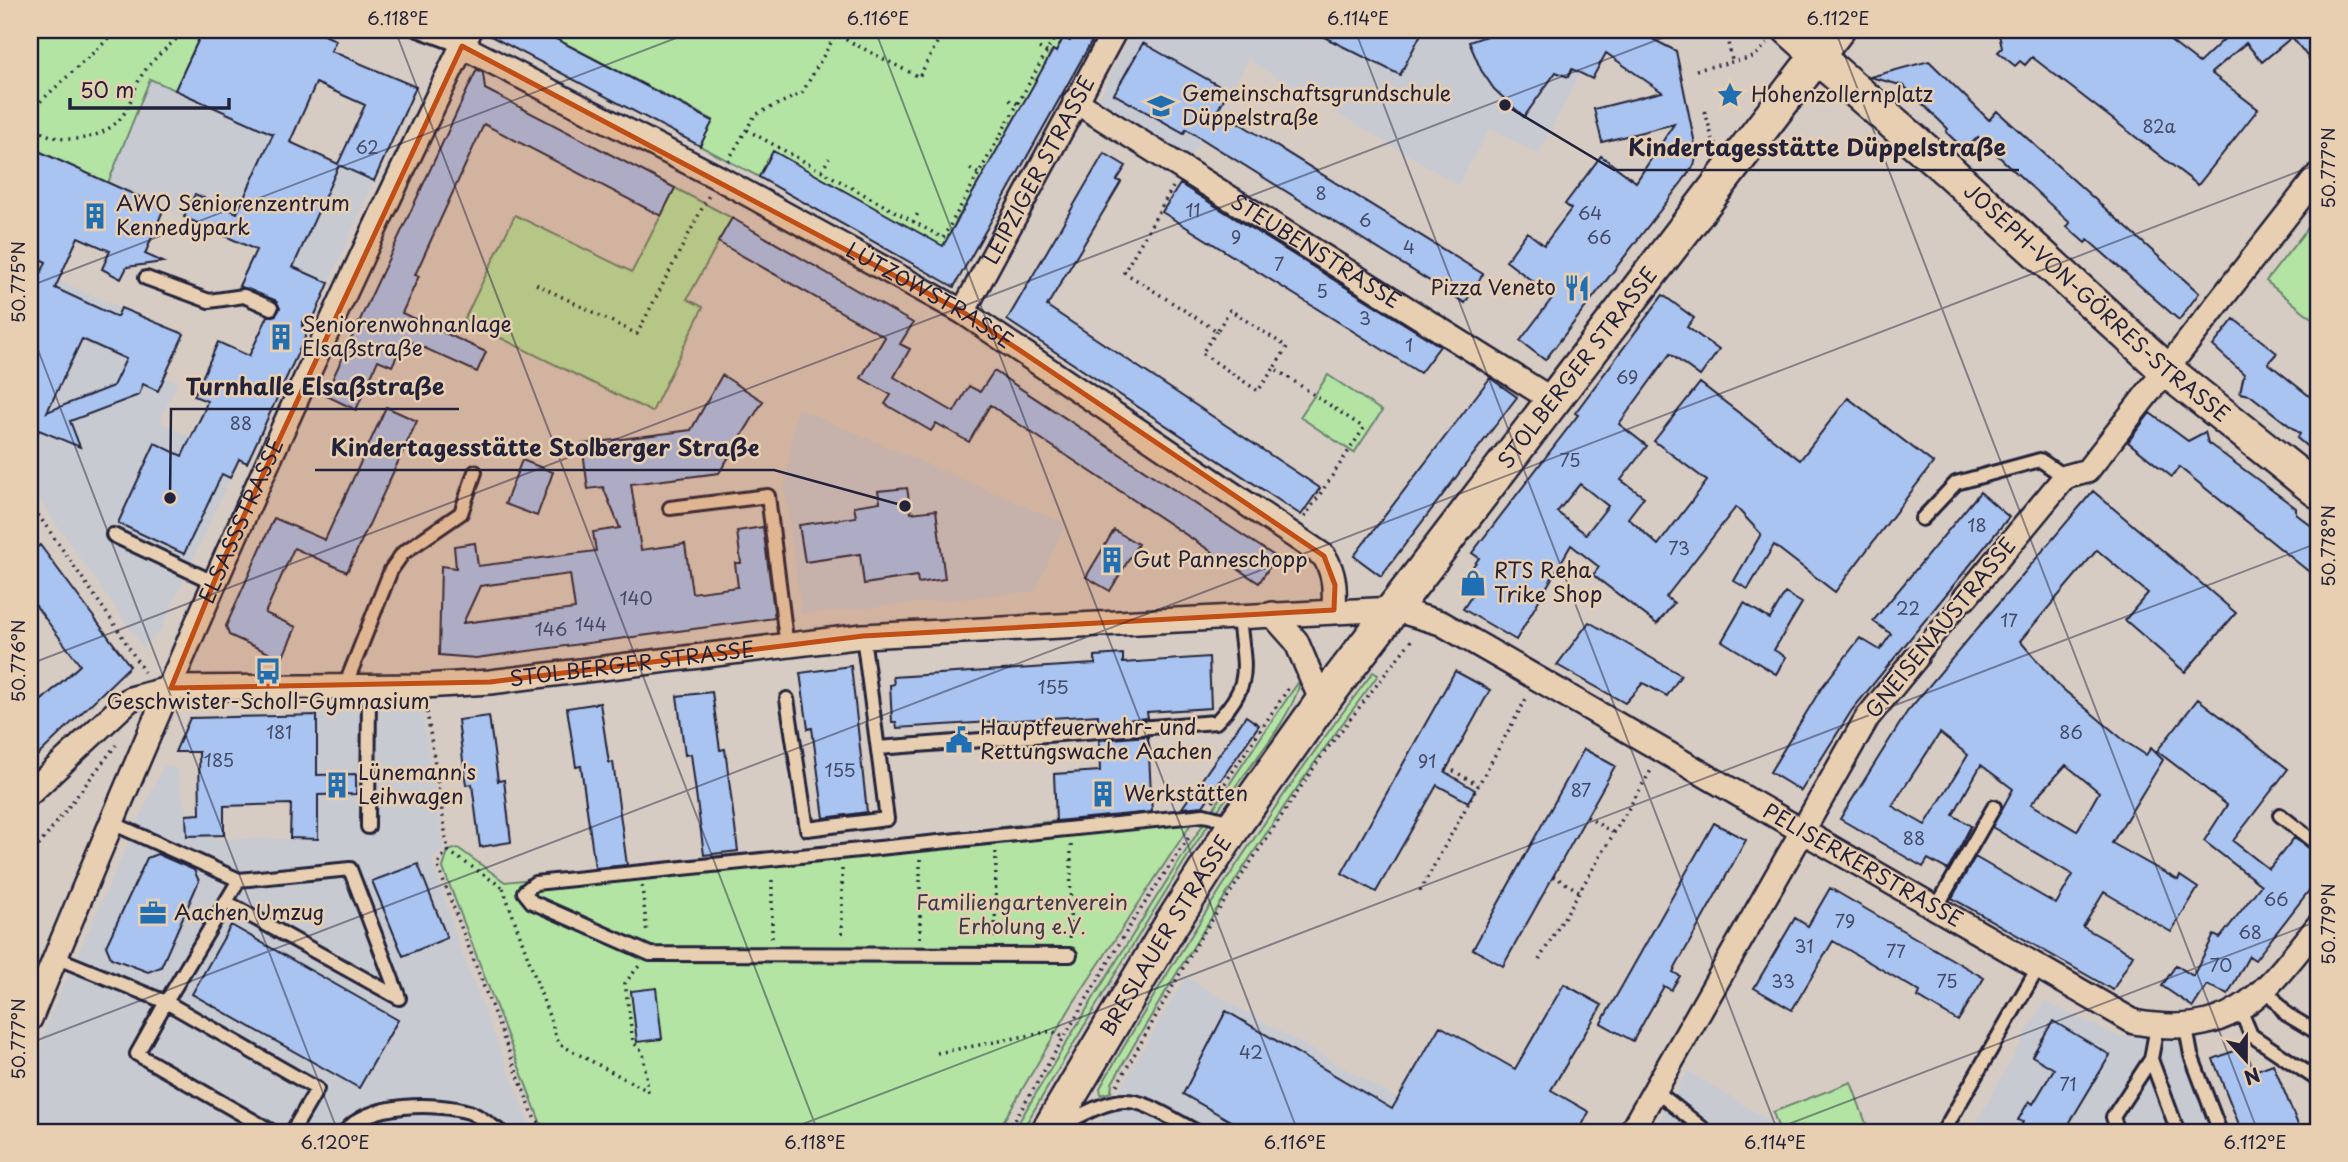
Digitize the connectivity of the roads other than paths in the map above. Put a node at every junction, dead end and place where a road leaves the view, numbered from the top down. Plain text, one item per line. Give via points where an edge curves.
1 (418, 30) edge
2 (1115, 30) edge
3 (1837, 30) edge
4 (433, 33) edge
5 (1779, 34) edge
6 (466, 38) edge
7 (1816, 56) junction
8 (1075, 101) junction
9 (2318, 175) edge
10 (146, 278) dead end
11 (271, 308) dead end
12 (963, 312) junction
13 (2165, 369) junction
14 (1554, 401) junction
15 (475, 471) dead end
16 (2065, 477) junction
17 (2318, 491) edge
18 (670, 508) dead end
19 (1922, 519) dead end
20 (113, 535) dead end
21 (213, 582) junction
22 (1965, 598) joint
23 (1394, 609) junction
24 (1334, 610) junction
25 (1272, 614) junction
26 (1239, 616) junction
27 (863, 636) junction
28 (787, 647) junction
29 (1916, 658) joint
30 (345, 686) junction
31 (369, 687) junction
32 (163, 690) junction
33 (787, 699) dead end
34 (1322, 702) junction
35 (878, 748) junction
36 (30, 793) edge
37 (1994, 807) dead end
38 (2280, 815) dead end
39 (110, 822) junction
40 (1237, 823) junction
41 (368, 827) dead end
42 (1801, 830) junction
43 (2318, 845) edge
44 (239, 880) junction
45 (226, 902) junction
46 (1936, 908) junction
47 (2318, 926) edge
48 (1070, 954) road end
49 (55, 957) junction
50 (2038, 968) junction
51 (2267, 990) junction
52 (166, 1002) junction
53 (2240, 1009) junction
54 (30, 1019) edge
55 (2157, 1026) junction
56 (2186, 1028) junction
57 (2318, 1034) edge
58 (2151, 1059) junction
59 (2318, 1080) edge
60 (1656, 1091) junction
61 (273, 1132) edge
62 (292, 1132) edge
63 (345, 1132) edge
64 (501, 1132) edge
65 (1048, 1132) edge
66 (1197, 1132) edge
67 (1631, 1132) edge
68 (1707, 1132) edge
69 (1943, 1132) edge
70 (2119, 1132) edge
71 (2178, 1132) edge
72 (2220, 1132) edge

1 - 4 lane
2 - 8 street, LEIPZIGER STRASSE
3 - 7 main road, STOLBERGER STRASSE
4 - 6 lane
5 - 7 street
6 - 12 street, LÜTZOWSTRASSE
6 - 21 street, ELSASSSTRASSE via 318,329
7 - 13 main road, JOSEPH-VON-GÖRRES-STRASSE
7 - 14 main road, STOLBERGER STRASSE
8 - 12 street, LEIPZIGER STRASSE
8 - 14 street, STEUBENSTRASSE
9 - 13 street, GNEISENAUSTRASSE
10 - 11 lane via 209,301 244,296
12 - 24 street, LÜTZOWSTRASSE via 1324,556 1332,569
13 - 16 street, GNEISENAUSTRASSE via 2087,471
13 - 17 main road, JOSEPH-VON-GÖRRES-STRASSE
14 - 23 main road, STOLBERGER STRASSE
15 - 30 lane via 461,513 403,553 391,570
16 - 19 lane via 2040,460 1956,482
16 - 22 street, GNEISENAUSTRASSE
18 - 28 lane via 768,496
20 - 21 lane
21 - 32 street, ELSASSSTRASSE
22 - 29 street, GNEISENAUSTRASSE
23 - 24 street, STOLBERGER STRASSE
23 - 34 main road, BRESLAUER STRASSE
23 - 42 street, PELISERKERSTRASSE via 1429,617
24 - 25 street, STOLBERGER STRASSE
25 - 26 street, STOLBERGER STRASSE
25 - 34 street via 1296,641
26 - 27 street, STOLBERGER STRASSE
26 - 35 lane via 1244,682 1237,701 1216,722
27 - 28 street, STOLBERGER STRASSE
27 - 35 lane
28 - 31 street, STOLBERGER STRASSE via 490,682
29 - 42 street, GNEISENAUSTRASSE via 1867,718
30 - 31 street, STOLBERGER STRASSE
30 - 32 street, STOLBERGER STRASSE
31 - 41 lane
32 - 36 street, STOLBERGER STRASSE via 130,699
32 - 39 street, ELSASSSTRASSE
33 - 35 lane via 807,829 887,820
34 - 40 main road, BRESLAUER STRASSE
37 - 46 lane
38 - 43 lane
39 - 44 lane
39 - 49 street, ELSASSSTRASSE
40 - 48 lane via 1204,815 996,834 640,870 535,883 524,892 532,902 650,954
40 - 65 main road, BRESLAUER STRASSE
42 - 46 street, PELISERKERSTRASSE
42 - 60 street, GNEISENAUSTRASSE
44 - 45 lane
44 - 45 lane via 349,869 399,998
45 - 52 lane
46 - 50 street, PELISERKERSTRASSE
47 - 51 street, PELISERKERSTRASSE
49 - 52 lane
49 - 54 street, ELSASSSTRASSE
50 - 55 street, PELISERKERSTRASSE via 2134,1022
50 - 69 lane
51 - 53 street, PELISERKERSTRASSE
51 - 57 lane via 2286,1014
52 - 61 lane via 137,1054
52 - 62 lane via 317,1089
53 - 56 street, PELISERKERSTRASSE
53 - 59 lane via 2251,1035
55 - 56 street, PELISERKERSTRASSE
55 - 58 lane
56 - 72 lane via 2191,1055
58 - 70 lane via 2113,1117
58 - 71 lane
60 - 67 street, GNEISENAUSTRASSE
60 - 68 lane
63 - 64 lane via 379,1111 419,1105 470,1112
65 - 66 lane via 1107,1102 1130,1099

